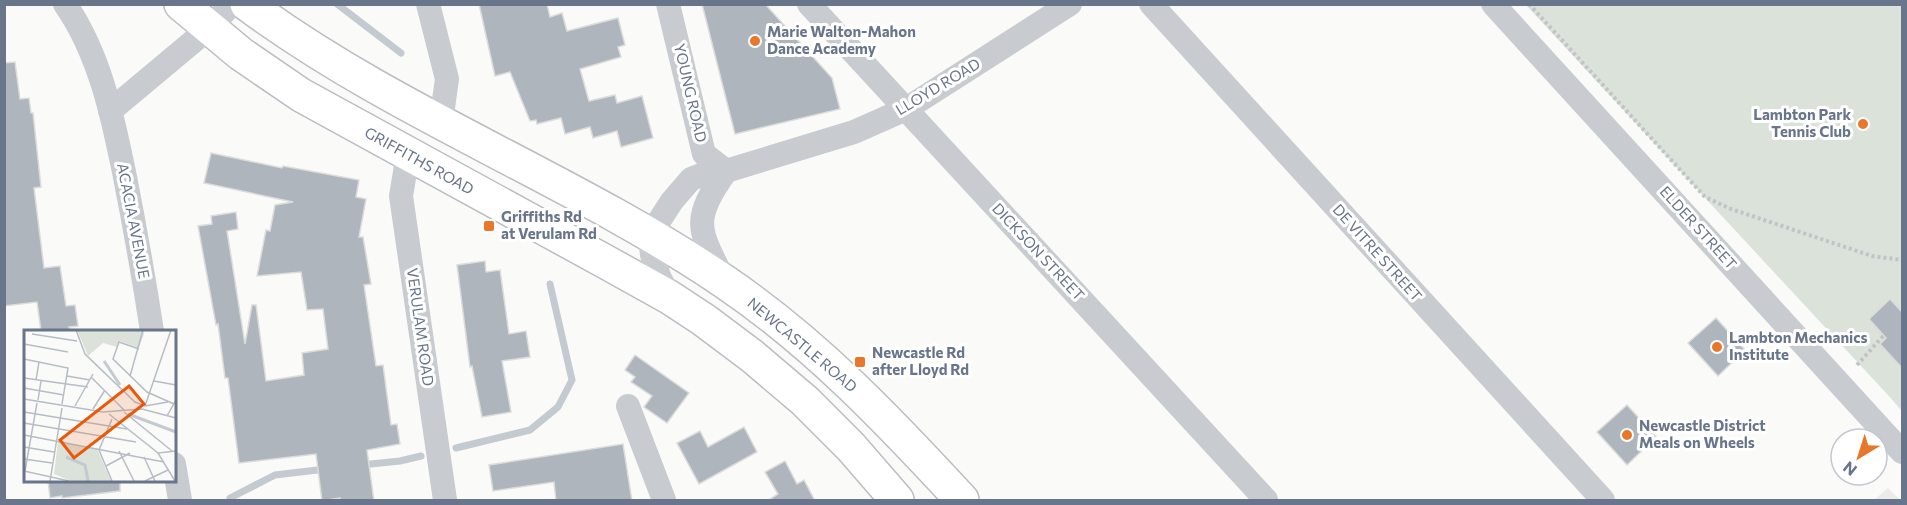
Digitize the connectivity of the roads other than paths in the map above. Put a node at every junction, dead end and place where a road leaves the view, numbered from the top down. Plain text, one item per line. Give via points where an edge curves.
1 (65, 4) edge
2 (181, 4) edge
3 (232, 4) edge
4 (247, 4) edge
5 (428, 4) edge
6 (669, 4) edge
7 (809, 4) edge
8 (1070, 4) edge
9 (1151, 4) edge
10 (1493, 4) edge
11 (208, 29) junction
12 (906, 109) junction
13 (110, 111) junction
14 (441, 122) junction
15 (408, 154) junction
16 (726, 171) junction
17 (650, 235) junction
18 (726, 282) junction
19 (669, 297) junction
20 (152, 330) edge
21 (627, 406) dead end
22 (1902, 452) edge
23 (176, 476) edge
24 (180, 501) edge
25 (445, 501) edge
26 (664, 501) edge
27 (897, 501) edge
28 (962, 501) edge
29 (1266, 501) edge
30 (1603, 501) edge

1 - 13 street, ACACIA AVENUE via 92,52
2 - 11 highway, GRIFFITHS ROAD
3 - 11 street
4 - 14 highway via 316,52
5 - 14 street via 447,79
6 - 16 street, YOUNG ROAD via 704,154
7 - 12 street, DICKSON STREET
8 - 12 street, LLOYD ROAD
9 - 30 street, DE VITRE STREET
10 - 22 street, ELDER STREET
11 - 13 street
11 - 15 highway, GRIFFITHS ROAD via 301,95
12 - 16 street, LLOYD ROAD via 854,132
12 - 29 street, DICKSON STREET
13 - 20 street, ACACIA AVENUE
14 - 17 highway
15 - 19 highway, GRIFFITHS ROAD
15 - 25 street, VERULAM ROAD via 401,196
16 - 17 street, LLOYD ROAD via 691,179
16 - 18 street via 706,202 701,232
17 - 18 highway, NEWCASTLE ROAD
17 - 19 street via 652,255
18 - 28 highway, NEWCASTLE ROAD via 821,357
19 - 27 highway via 753,356 805,401
21 - 26 street
23 - 24 street

